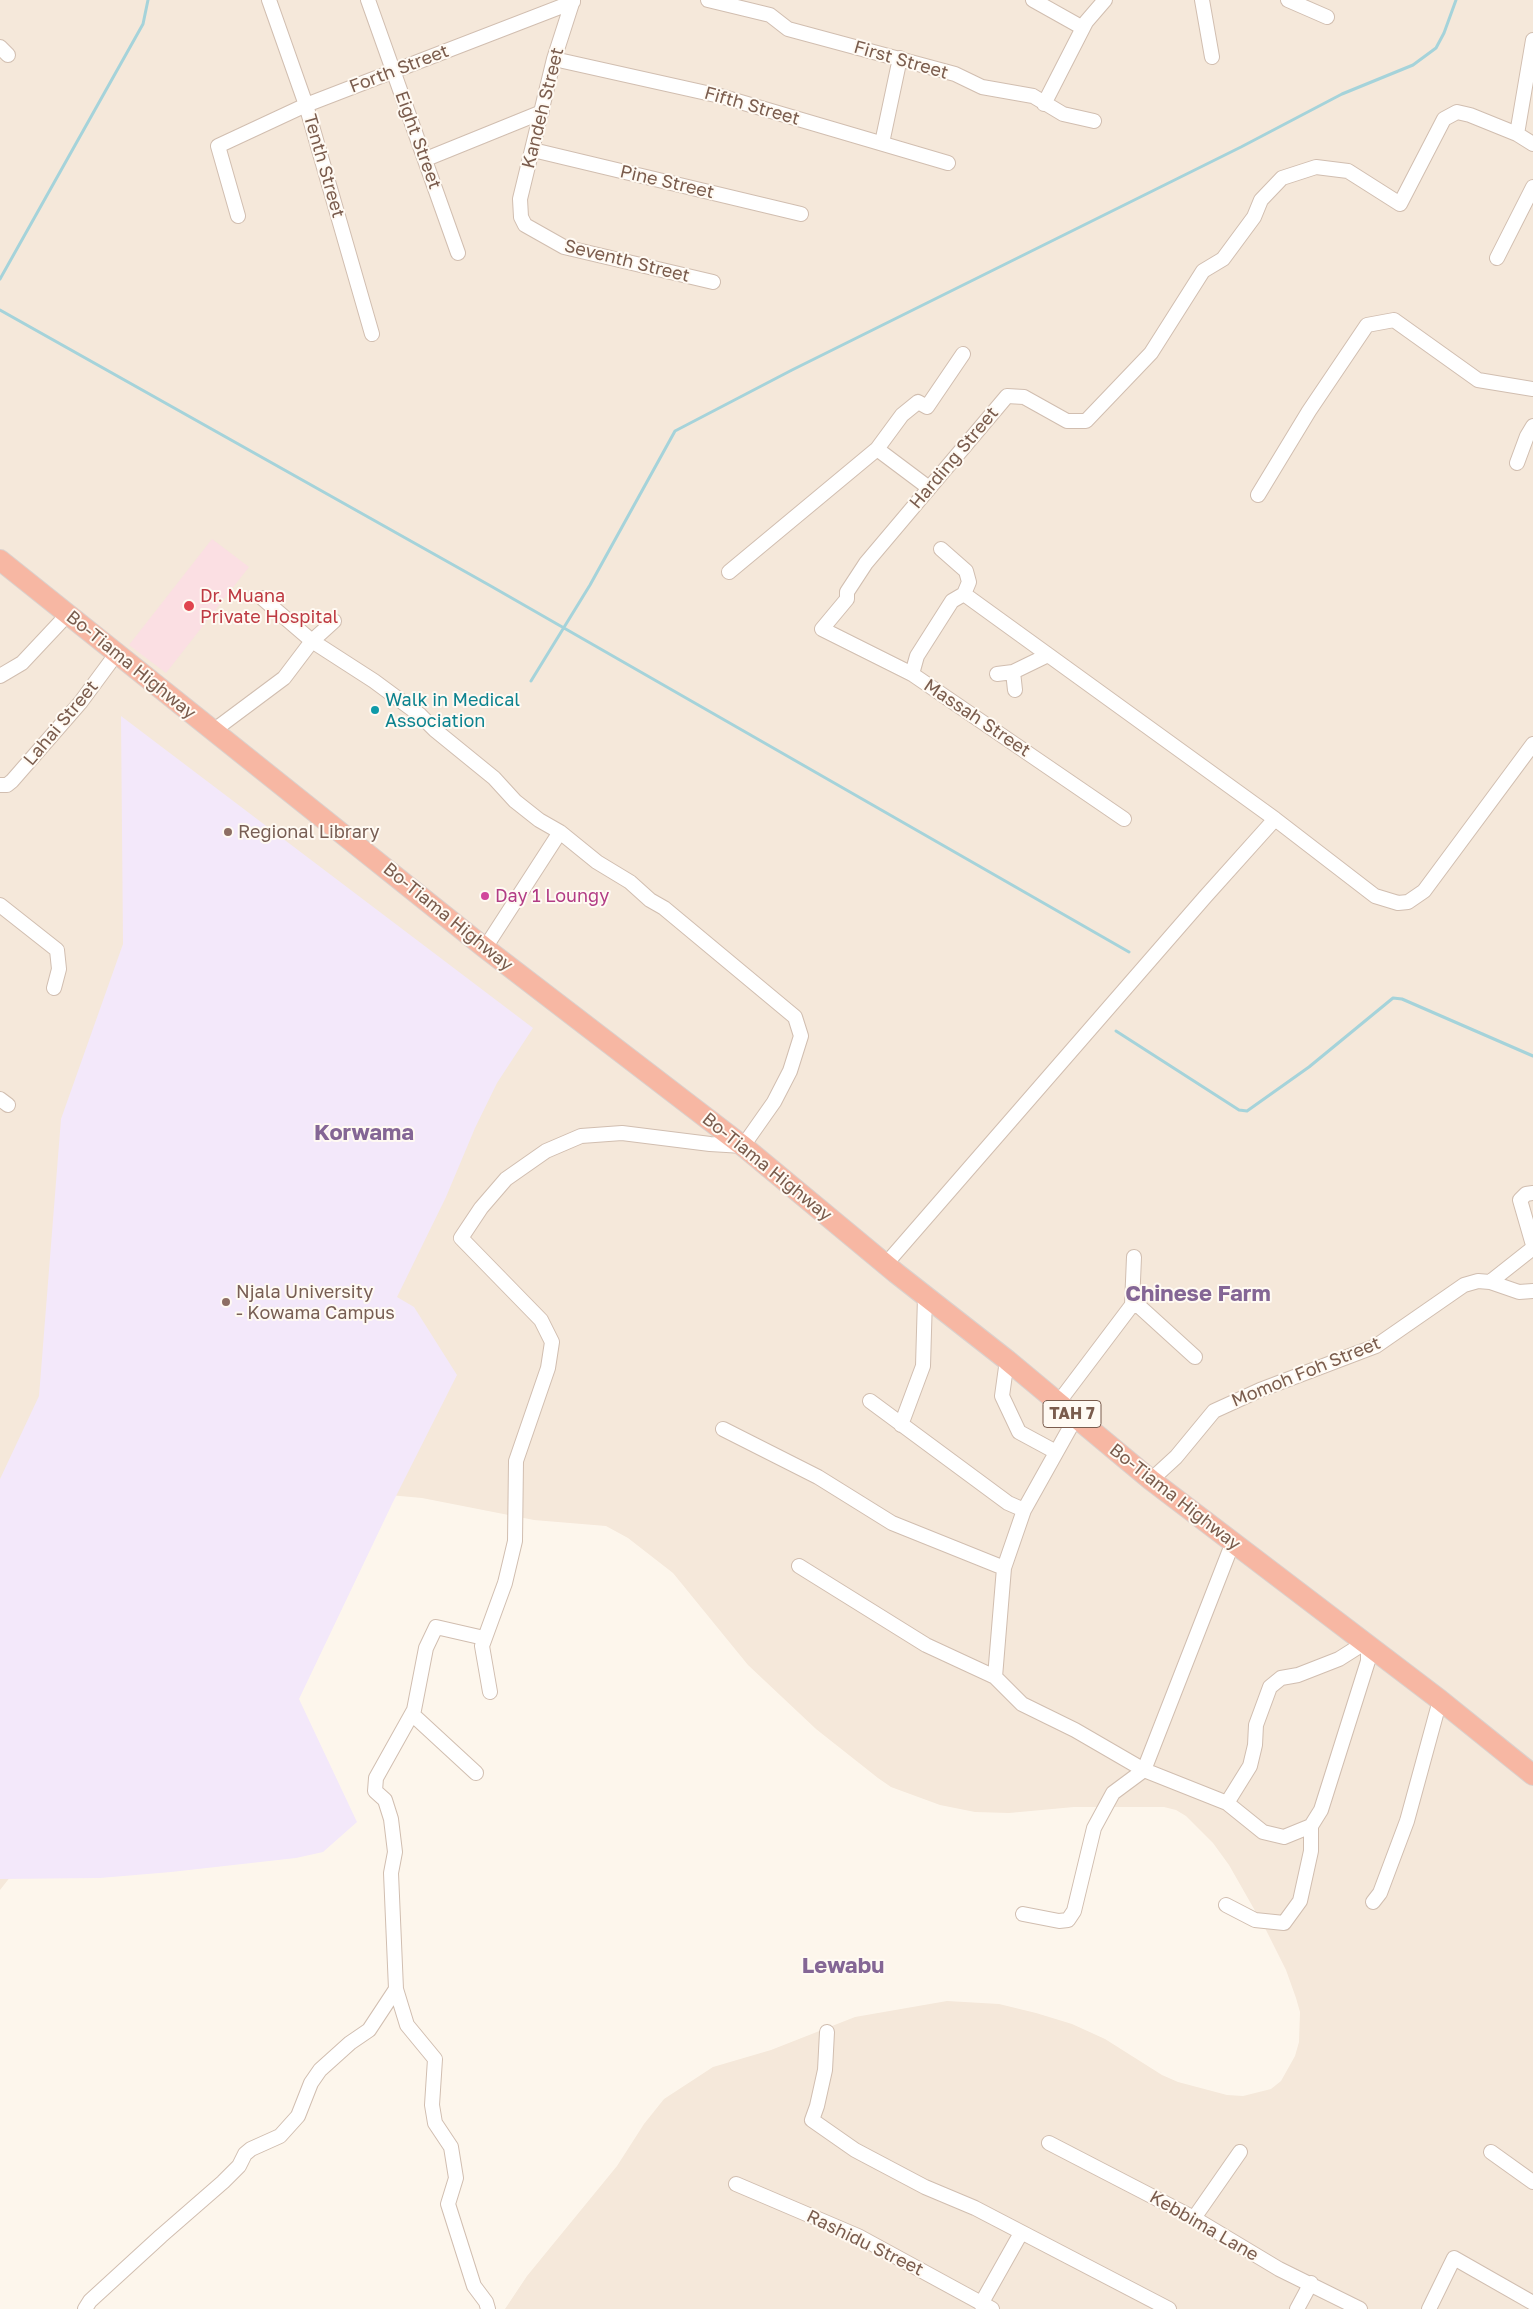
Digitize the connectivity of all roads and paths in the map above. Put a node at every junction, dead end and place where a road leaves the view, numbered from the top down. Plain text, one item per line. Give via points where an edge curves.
1 (269, 0) edge
2 (368, 0) edge
3 (708, 0) edge
4 (1033, 0) edge
5 (1105, 0) edge
6 (1202, 0) edge
7 (1288, 0) edge
8 (573, 1) edge
9 (1327, 17) dead end
10 (1083, 28) junction
11 (1533, 40) edge
12 (1212, 57) dead end
13 (900, 58) junction
14 (554, 59) junction
15 (393, 71) junction
16 (1044, 104) junction
17 (306, 105) junction
18 (542, 112) junction
19 (1094, 121) dead end
20 (1517, 134) junction
21 (882, 144) junction
22 (1533, 144) edge
23 (533, 150) junction
24 (426, 159) junction
25 (948, 163) dead end
26 (1533, 187) edge
27 (801, 214) dead end
28 (238, 216) dead end
29 (521, 217) joint
30 (458, 253) dead end
31 (1497, 258) dead end
32 (713, 282) dead end
33 (372, 334) dead end
34 (964, 354) dead end
35 (1533, 390) edge
36 (1533, 426) edge
37 (877, 449) junction
38 (1517, 463) dead end
39 (929, 488) junction
40 (1258, 495) dead end
41 (941, 549) dead end
42 (0, 560) edge
43 (729, 572) dead end
44 (964, 594) junction
45 (262, 598) dead end
46 (68, 614) junction
47 (334, 621) dead end
48 (822, 629) joint
49 (312, 642) junction
50 (117, 653) junction
51 (1048, 655) junction
52 (1013, 672) junction
53 (912, 674) junction
54 (998, 674) dead end
55 (0, 676) edge
56 (1014, 690) dead end
57 (213, 731) junction
58 (1533, 744) edge
59 (0, 785) edge
60 (1124, 819) dead end
61 (1275, 820) junction
62 (560, 832) junction
63 (0, 905) edge
64 (485, 948) junction
65 (54, 988) dead end
66 (743, 1146) junction
67 (1533, 1193) edge
68 (1533, 1247) edge
69 (1134, 1257) dead end
70 (885, 1265) junction
71 (1490, 1282) junction
72 (1533, 1291) edge
73 (925, 1297) junction
74 (1132, 1305) junction
75 (1195, 1357) dead end
76 (1006, 1360) junction
77 (870, 1401) dead end
78 (1058, 1403) junction
79 (1076, 1417) junction
80 (901, 1425) junction
81 (723, 1429) dead end
82 (1056, 1452) junction
83 (1151, 1480) junction
84 (1024, 1510) junction
85 (1232, 1542) junction
86 (799, 1566) dead end
87 (1004, 1568) junction
88 (484, 1638) junction
89 (1365, 1643) junction
90 (995, 1677) junction
91 (490, 1692) dead end
92 (1440, 1700) junction
93 (412, 1714) junction
94 (1144, 1770) junction
95 (476, 1773) dead end
96 (1533, 1775) edge
97 (1227, 1803) junction
98 (1311, 1826) junction
99 (1373, 1902) dead end
100 (1226, 1905) dead end
101 (1023, 1914) dead end
102 (396, 1989) junction
103 (828, 2032) dead end
104 (1049, 2143) dead end
105 (1240, 2152) dead end
106 (1491, 2152) dead end
107 (1533, 2182) edge
108 (736, 2184) dead end
109 (1194, 2218) junction
110 (1021, 2232) junction
111 (1311, 2284) junction
112 (1533, 2302) edge
113 (986, 2307) edge
114 (85, 2309) edge
115 (488, 2309) edge
116 (1169, 2309) edge
117 (1296, 2309) edge
118 (1360, 2309) edge
119 (1429, 2309) edge

1 - 17 street, Tenth Street
2 - 15 street, Eight Street
3 - 13 street, First Street via 770,15 788,29
4 - 10 street
5 - 10 street
6 - 12 street
7 - 9 street
8 - 14 street, Kandeh Street
8 - 15 street, Forth Street
10 - 16 street
11 - 20 street
13 - 16 street, First Street via 955,74 982,87 1033,96
13 - 21 street
14 - 18 street, Kandeh Street
14 - 21 street, Fifth Street via 720,96
15 - 17 street, Forth Street
15 - 24 street, Eight Street
16 - 19 street, First Street via 1063,114
17 - 28 street, Forth Street via 218,146
17 - 33 street, Tenth Street
18 - 23 street, Kandeh Street
18 - 24 street
20 - 22 street, Harding Street
20 - 39 street, Harding Street via 1457,112 1444,119 1400,204 1348,171 1316,167 1282,178 1261,200 1254,217 1223,258 1203,271 1152,353 1086,421 1067,421 1024,397 1007,396
21 - 25 street, Fifth Street
23 - 27 street, Pine Street
23 - 29 street, Kandeh Street via 520,199
24 - 30 street, Eight Street
26 - 31 street
29 - 32 street, Seventh Street via 526,226 564,247
34 - 37 street via 927,406 918,402 902,415
35 - 40 street via 1478,380 1394,320 1366,324
36 - 38 street
37 - 39 street
37 - 43 street
39 - 48 street, Harding Street via 866,563 846,592 847,599
41 - 44 street via 966,571 969,582
42 - 46 highway, Bo-Tiama Highway / TAH 7
44 - 51 street
44 - 53 street via 952,602 917,656
45 - 49 street
46 - 50 highway, Bo-Tiama Highway / TAH 7
46 - 55 street via 22,663
47 - 49 street
48 - 53 street, Massah Street
49 - 57 street via 284,678
49 - 62 street via 420,714 494,778 515,801
50 - 57 highway, Bo-Tiama Highway / TAH 7
50 - 59 street, Lahai Street via 80,703 12,781
51 - 52 street
51 - 61 street
52 - 54 street
52 - 56 street
53 - 60 street, Massah Street
57 - 64 highway, Bo-Tiama Highway / TAH 7
58 - 61 street via 1424,891 1408,902 1398,903 1375,896
61 - 70 street
62 - 64 street
62 - 66 street via 664,908 795,1017 801,1036 790,1071 774,1102
63 - 65 street via 57,950 59,969
64 - 66 highway, Bo-Tiama Highway / TAH 7
66 - 70 highway, Bo-Tiama Highway / TAH 7
66 - 88 street via 622,1133 581,1136 546,1151 506,1179 461,1238 541,1320 552,1342 548,1368 516,1461 515,1541 505,1583
67 - 68 street via 1520,1200
68 - 71 street
69 - 74 street
70 - 73 highway, Bo-Tiama Highway / TAH 7
71 - 72 street, Momoh Foh Street via 1519,1292
71 - 83 street, Momoh Foh Street via 1464,1285 1376,1346 1214,1411 1176,1457
73 - 76 highway, Bo-Tiama Highway / TAH 7
73 - 80 street via 923,1366
74 - 75 street via 1140,1307
74 - 78 street
76 - 78 highway, Bo-Tiama Highway / TAH 7
76 - 82 street via 1002,1396 1019,1432
77 - 80 street
78 - 79 highway, Bo-Tiama Highway / TAH 7
79 - 82 street
79 - 83 highway, Bo-Tiama Highway / TAH 7
80 - 84 street via 1008,1503
81 - 87 street via 818,1477 892,1523
82 - 84 street
83 - 85 highway, Bo-Tiama Highway / TAH 7
84 - 87 street
85 - 89 highway, Bo-Tiama Highway / TAH 7
85 - 94 street
86 - 90 street via 926,1645
87 - 90 street
88 - 91 street via 482,1646
88 - 93 street via 436,1627 426,1648
89 - 92 highway, Bo-Tiama Highway / TAH 7
89 - 97 street via 1339,1659 1281,1678 1270,1687 1256,1725 1250,1766
89 - 98 street via 1368,1661 1321,1810
90 - 94 street via 1022,1704
92 - 96 highway, Bo-Tiama Highway / TAH 7
92 - 99 street via 1407,1821 1380,1893
93 - 95 street
93 - 102 street via 376,1778 375,1791 385,1800 395,1852 391,1873
94 - 97 street
94 - 101 street via 1113,1793 1094,1828 1074,1910 1068,1920
97 - 98 street via 1263,1832 1284,1837
98 - 100 street via 1311,1851 1300,1901 1284,1923 1255,1920
102 - 114 street via 369,2030 320,2070 311,2083 298,2116 280,2136 244,2154 239,2166 223,2182 90,2301
102 - 115 street via 407,2025 435,2059 432,2105 435,2123 451,2148 456,2178 448,2204 474,2286
103 - 110 street via 825,2070 812,2120 855,2150
104 - 109 street, Kebbima Lane
105 - 109 street
106 - 107 street
108 - 113 street, Rashidu Street via 858,2236
109 - 111 street, Kebbima Lane via 1278,2269
110 - 113 street
110 - 116 street
111 - 117 street
111 - 118 street, Kebbima Lane
112 - 119 street via 1454,2258

